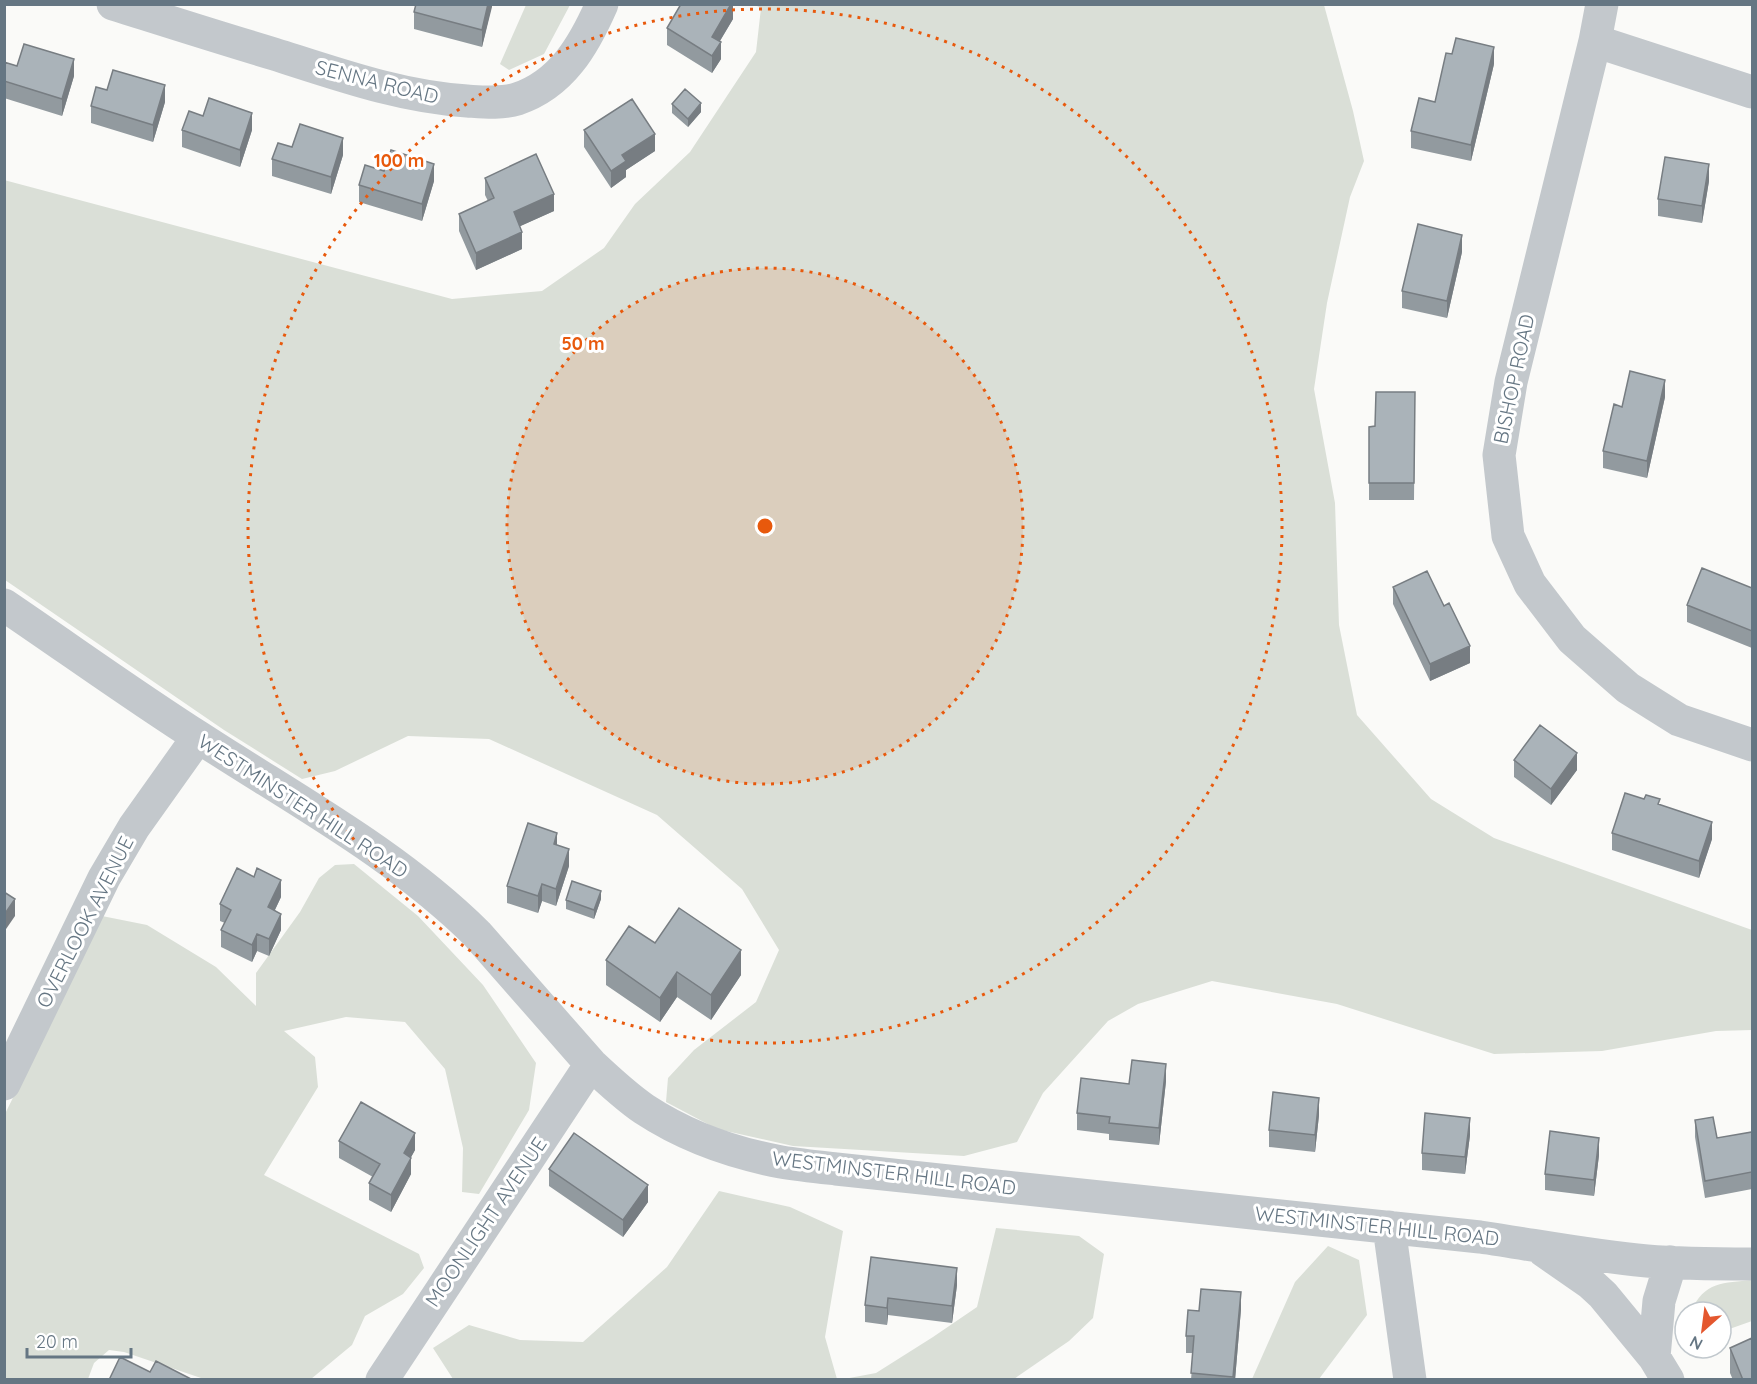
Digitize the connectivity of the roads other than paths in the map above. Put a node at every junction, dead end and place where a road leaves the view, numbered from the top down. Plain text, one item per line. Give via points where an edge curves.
1 (113, 4) edge
2 (602, 4) edge
3 (1602, 4) edge
4 (1595, 41) junction
5 (1752, 92) edge
6 (4, 605) edge
7 (198, 737) junction
8 (1752, 745) edge
9 (591, 1064) junction
10 (4, 1084) edge
11 (1389, 1227) junction
12 (1534, 1245) junction
13 (1671, 1262) junction
14 (1752, 1264) edge
15 (1661, 1368) edge
16 (382, 1380) edge
17 (1410, 1380) edge

1 - 2 street, SENNA ROAD via 372,85 458,101 497,102 536,91 554,78 585,42
3 - 4 street, BISHOP ROAD
4 - 5 street
4 - 8 street, BISHOP ROAD via 1511,382 1499,455 1508,536 1530,584 1572,639 1628,688 1679,720
6 - 7 street, WESTMINSTER HILL ROAD
7 - 9 street, WESTMINSTER HILL ROAD via 367,844 450,909 477,934
7 - 10 street, OVERLOOK AVENUE via 134,827 104,878
9 - 11 street, WESTMINSTER HILL ROAD via 625,1095 665,1122 699,1138 781,1162
9 - 16 street, MOONLIGHT AVENUE
11 - 12 street, WESTMINSTER HILL ROAD
11 - 17 street
12 - 13 street, WESTMINSTER HILL ROAD
12 - 15 street via 1604,1295
13 - 14 street, WESTMINSTER HILL ROAD
13 - 15 street via 1659,1301

